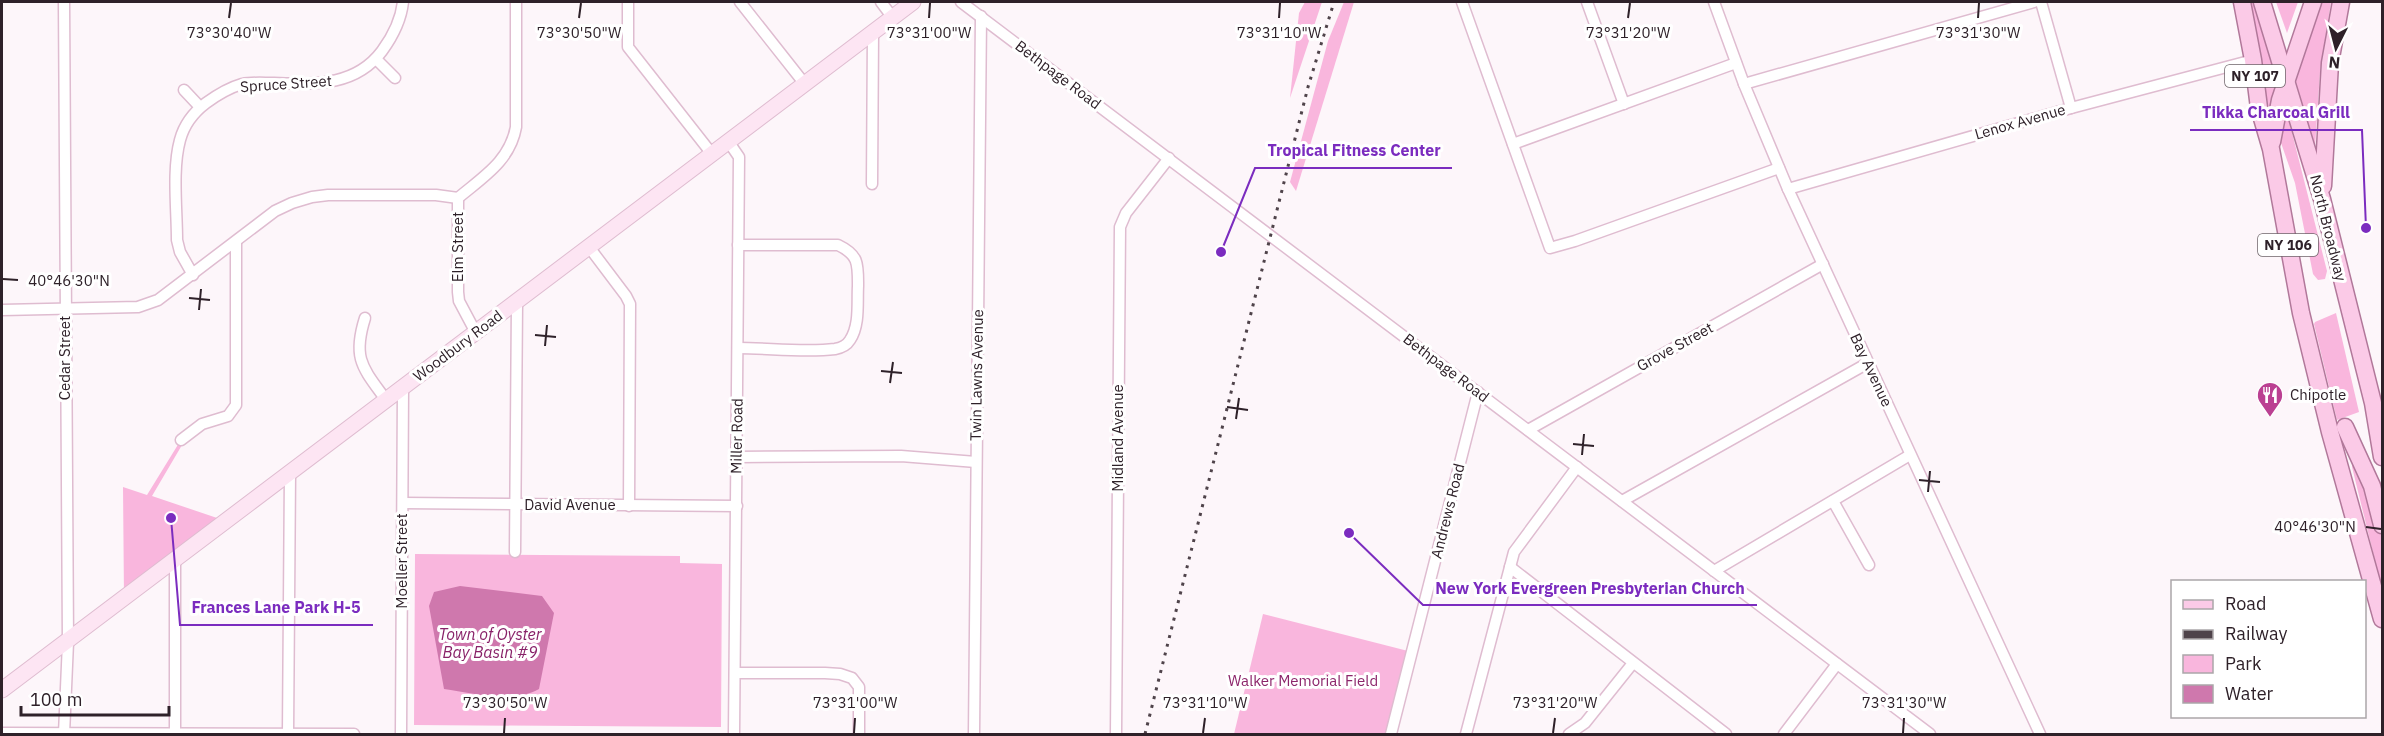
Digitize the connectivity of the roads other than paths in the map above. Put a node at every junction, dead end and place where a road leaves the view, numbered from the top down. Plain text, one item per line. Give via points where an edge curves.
1 (64, 2) edge
2 (403, 2) edge
3 (516, 2) edge
4 (628, 2) edge
5 (740, 2) edge
6 (881, 2) edge
7 (913, 2) edge
8 (962, 2) edge
9 (1462, 2) edge
10 (1587, 2) edge
11 (1714, 2) edge
12 (2034, 2) edge
13 (2041, 2) edge
14 (2241, 2) edge
15 (2262, 2) edge
16 (2313, 2) edge
17 (2341, 2) edge
18 (981, 16) junction
19 (893, 18) junction
20 (873, 31) junction
21 (376, 59) junction
22 (2253, 60) junction
23 (1736, 63) junction
24 (395, 78) dead end
25 (2286, 81) junction
26 (804, 83) junction
27 (1744, 84) junction
28 (184, 90) dead end
29 (1624, 104) junction
30 (200, 107) junction
31 (2071, 108) junction
32 (728, 141) junction
33 (1513, 144) junction
34 (2271, 149) junction
35 (712, 154) junction
36 (1168, 158) junction
37 (1779, 168) junction
38 (872, 184) dead end
39 (1788, 189) junction
40 (458, 198) junction
41 (2322, 199) junction
42 (236, 242) junction
43 (738, 244) junction
44 (589, 247) junction
45 (1823, 264) junction
46 (193, 275) junction
47 (517, 302) junction
48 (2, 310) edge
49 (65, 310) junction
50 (365, 318) dead end
51 (476, 333) junction
52 (738, 348) junction
53 (1868, 363) junction
54 (403, 387) junction
55 (1478, 392) junction
56 (386, 400) junction
57 (2344, 428) dead end
58 (1528, 430) junction
59 (182, 440) dead end
60 (1910, 456) junction
61 (737, 457) junction
62 (2382, 457) edge
63 (976, 462) junction
64 (1577, 467) junction
65 (290, 472) junction
66 (1622, 501) junction
67 (1833, 501) junction
68 (403, 503) junction
69 (516, 505) junction
70 (628, 506) junction
71 (736, 506) junction
72 (2382, 525) edge
73 (515, 552) dead end
74 (175, 559) junction
75 (1869, 565) dead end
76 (1510, 567) junction
77 (1714, 571) junction
78 (2382, 617) edge
79 (68, 642) junction
80 (1633, 663) junction
81 (1837, 664) junction
82 (736, 673) junction
83 (2, 690) edge
84 (2, 733) edge
85 (64, 734) edge
86 (175, 734) edge
87 (288, 734) edge
88 (354, 735) edge
89 (401, 735) edge
90 (735, 735) edge
91 (858, 735) edge
92 (974, 735) edge
93 (1116, 735) edge
94 (1391, 735) edge
95 (1466, 735) edge
96 (1569, 735) edge
97 (1726, 735) edge
98 (1784, 735) edge
99 (1930, 735) edge
100 (2040, 735) edge

1 - 49 street, Cedar Street
2 - 21 street, Spruce Street via 391,39
3 - 40 street, Elm Street via 514,141 498,165
4 - 35 street via 628,47
5 - 26 street
6 - 19 street
7 - 19 main road, Woodbury Road
8 - 18 street, Bethpage Road
9 - 33 street
10 - 29 street
11 - 23 street, Bay Avenue
12 - 27 street
13 - 31 street
14 - 22 main road, NY 107
15 - 25 main road, North Broadway / NY 107
16 - 25 main road, NY 106
17 - 41 main road, NY 106 via 2330,63
18 - 36 street, Bethpage Road
18 - 63 street, Twin Lawns Avenue
19 - 20 main road, Woodbury Road
20 - 26 main road, Woodbury Road
20 - 38 street
21 - 24 street
21 - 30 street, Spruce Street via 355,75 338,81 242,84 219,93
22 - 31 street, Lenox Avenue
22 - 34 main road, NY 107 via 2259,108
23 - 27 street, Bay Avenue
23 - 29 street
25 - 34 main road, NY 106
25 - 41 main road, North Broadway / NY 107
26 - 32 main road, Woodbury Road
27 - 37 street, Bay Avenue
28 - 30 street
29 - 33 street
30 - 46 street, Spruce Street via 180,140 177,165 177,240
31 - 39 street, Lenox Avenue
32 - 35 main road, Woodbury Road
32 - 43 street, Miller Road via 739,158
33 - 37 street via 1550,248
34 - 78 main road, NY 106 via 2301,313
35 - 44 main road, Woodbury Road
36 - 55 street, Bethpage Road
36 - 93 street, Midland Avenue via 1126,213 1120,227
37 - 39 street, Bay Avenue
39 - 45 street, Bay Avenue
40 - 42 street via 312,197 275,211
40 - 51 street, Elm Street via 459,301
41 - 62 main road, North Broadway / NY 106 via 2373,403
42 - 46 street
42 - 59 street via 236,405 228,416 202,424
43 - 52 street, Miller Road
43 - 52 street via 838,245 856,259 858,286 856,327 842,347
44 - 47 main road, Woodbury Road
44 - 70 street via 630,304
45 - 53 street, Bay Avenue
45 - 58 street, Grove Street
46 - 49 street via 158,300 138,308
47 - 51 main road, Woodbury Road
47 - 69 street
48 - 49 street
49 - 79 street, Cedar Street
50 - 56 street via 359,356
51 - 54 main road, Woodbury Road
52 - 61 street, Miller Road
53 - 60 street, Bay Avenue
53 - 66 street
54 - 56 main road, Woodbury Road
54 - 68 street, Moeller Street
55 - 58 street, Bethpage Road
55 - 94 street, Andrews Road
56 - 65 main road, Woodbury Road
57 - 72 main road via 2372,486
58 - 64 street, Bethpage Road
60 - 67 street
60 - 100 street, Bay Avenue
61 - 63 street via 901,456
61 - 71 street, Miller Road
63 - 92 street, Twin Lawns Avenue
64 - 66 street, Bethpage Road
64 - 76 street via 1514,552
65 - 74 main road, Woodbury Road
65 - 87 street
66 - 77 street, Bethpage Road
67 - 75 street
67 - 77 street
68 - 69 street, David Avenue
68 - 89 street, Moeller Street
69 - 70 street, David Avenue
69 - 73 street
70 - 71 street, David Avenue
71 - 82 street, Miller Road
74 - 79 main road, Woodbury Road
74 - 86 street
76 - 80 street
76 - 95 street
77 - 81 street, Bethpage Road
79 - 83 main road, Woodbury Road
79 - 85 street, Cedar Street
80 - 96 street via 1585,723
80 - 97 street
81 - 98 street
81 - 99 street, Bethpage Road
82 - 90 street, Miller Road
82 - 91 street via 825,673 852,678 859,687
84 - 85 street
85 - 86 street
86 - 87 street
87 - 88 street

